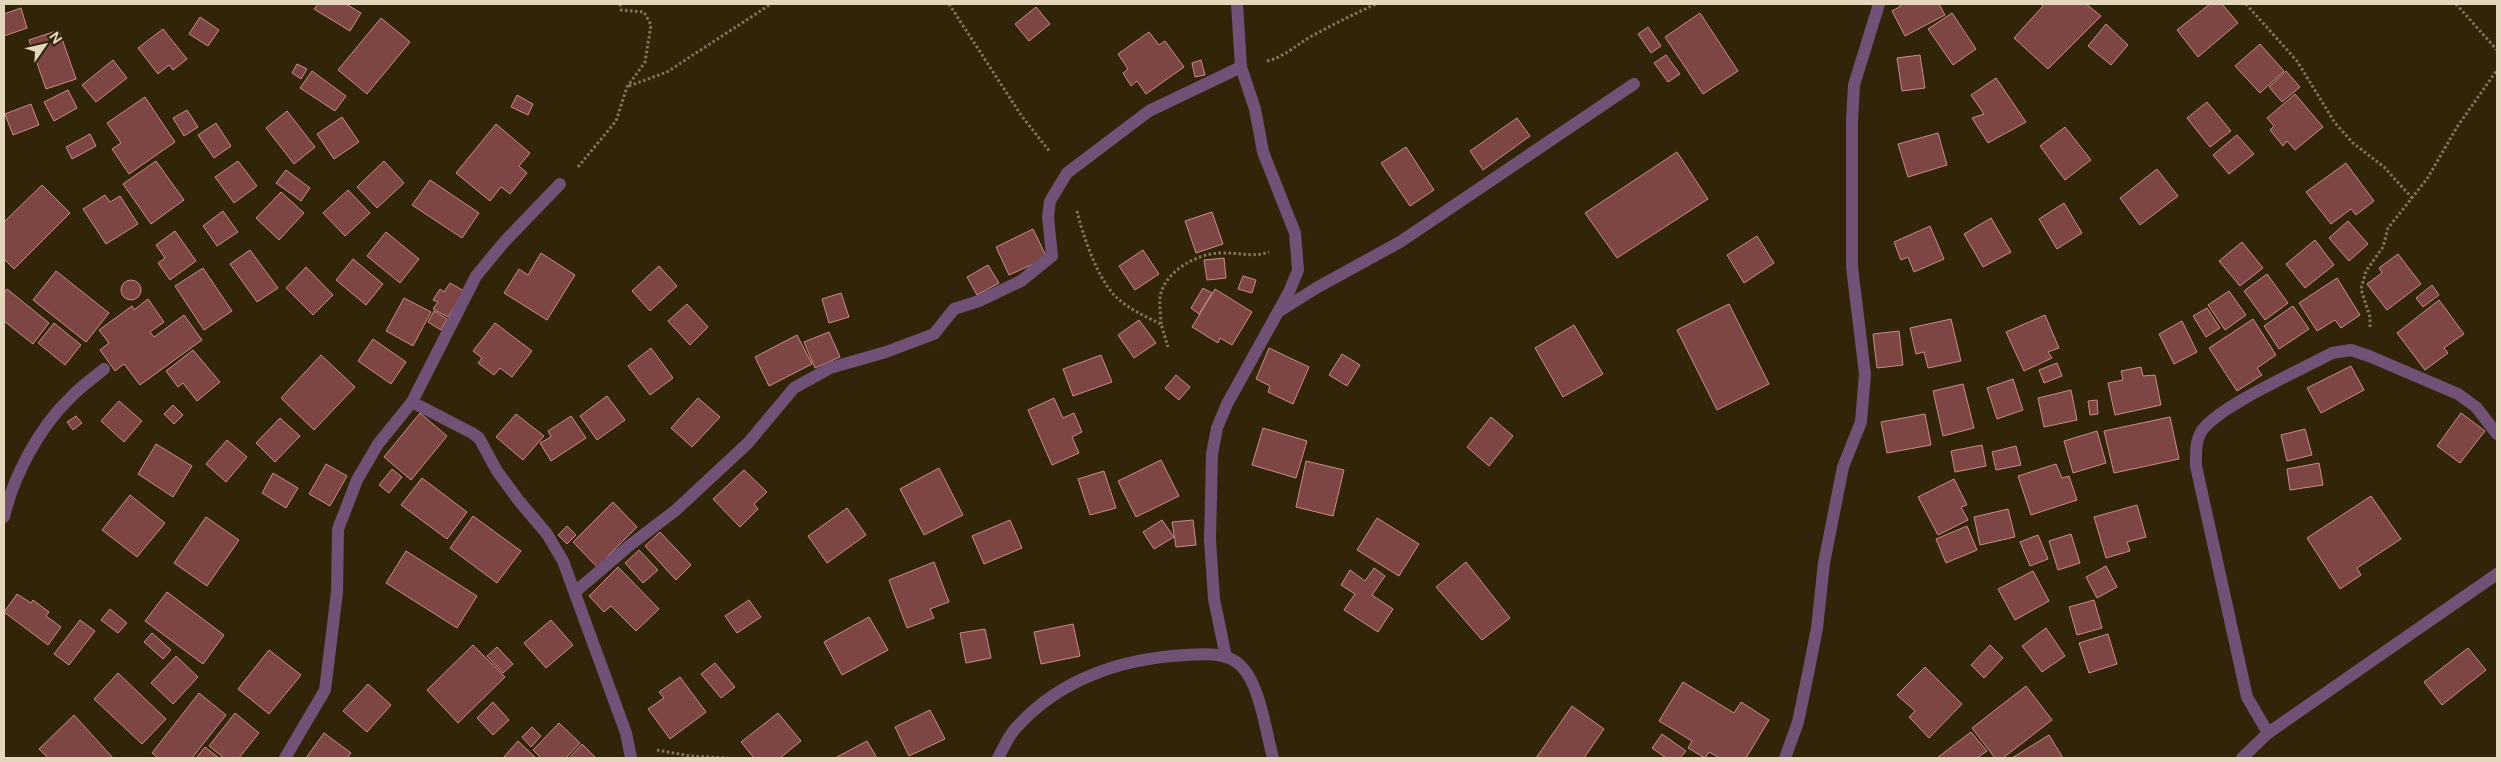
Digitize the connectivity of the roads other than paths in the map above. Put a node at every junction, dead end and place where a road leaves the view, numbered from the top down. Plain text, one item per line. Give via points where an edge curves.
1 (1238, 4) edge
2 (1879, 4) edge
3 (1241, 67) junction
4 (1634, 84) dead end
5 (560, 184) road end
6 (1276, 313) junction
7 (104, 369) dead end
8 (412, 402) junction
9 (2497, 434) edge
10 (4, 517) edge
11 (2497, 574) edge
12 (575, 592) junction
13 (1226, 657) junction
14 (2268, 733) junction
15 (285, 758) edge
16 (631, 758) edge
17 (998, 758) edge
18 (1273, 758) edge
19 (1784, 758) edge
20 (2242, 758) edge

1 - 3 street
2 - 19 street via 1854,85 1852,122 1852,267 1865,374 1861,422 1843,467 1824,563 1809,669 1798,722
3 - 6 street via 1255,108 1263,152 1295,233 1298,270
3 - 12 street via 1149,111 1067,173 1050,201 1048,217 1052,256 1036,271 978,301 954,309 934,334 830,368 794,388 748,443 676,510
4 - 6 street via 1400,242 1318,286
5 - 8 street via 476,276
6 - 13 street via 1227,404 1217,428 1212,454 1210,540 1214,599
7 - 10 street via 68,400 34,444
8 - 12 street via 478,438 503,478 547,534 563,561
8 - 15 street via 378,444 342,514 338,529 337,592 326,690
9 - 14 street via 2476,407 2458,394 2351,350 2332,353 2228,409 2203,429 2196,446 2196,466 2247,697
11 - 14 street
12 - 16 street via 626,732
13 - 17 street via 1204,654 1158,656 1083,677 1047,699 1014,730
13 - 18 street via 1251,677
14 - 20 street

